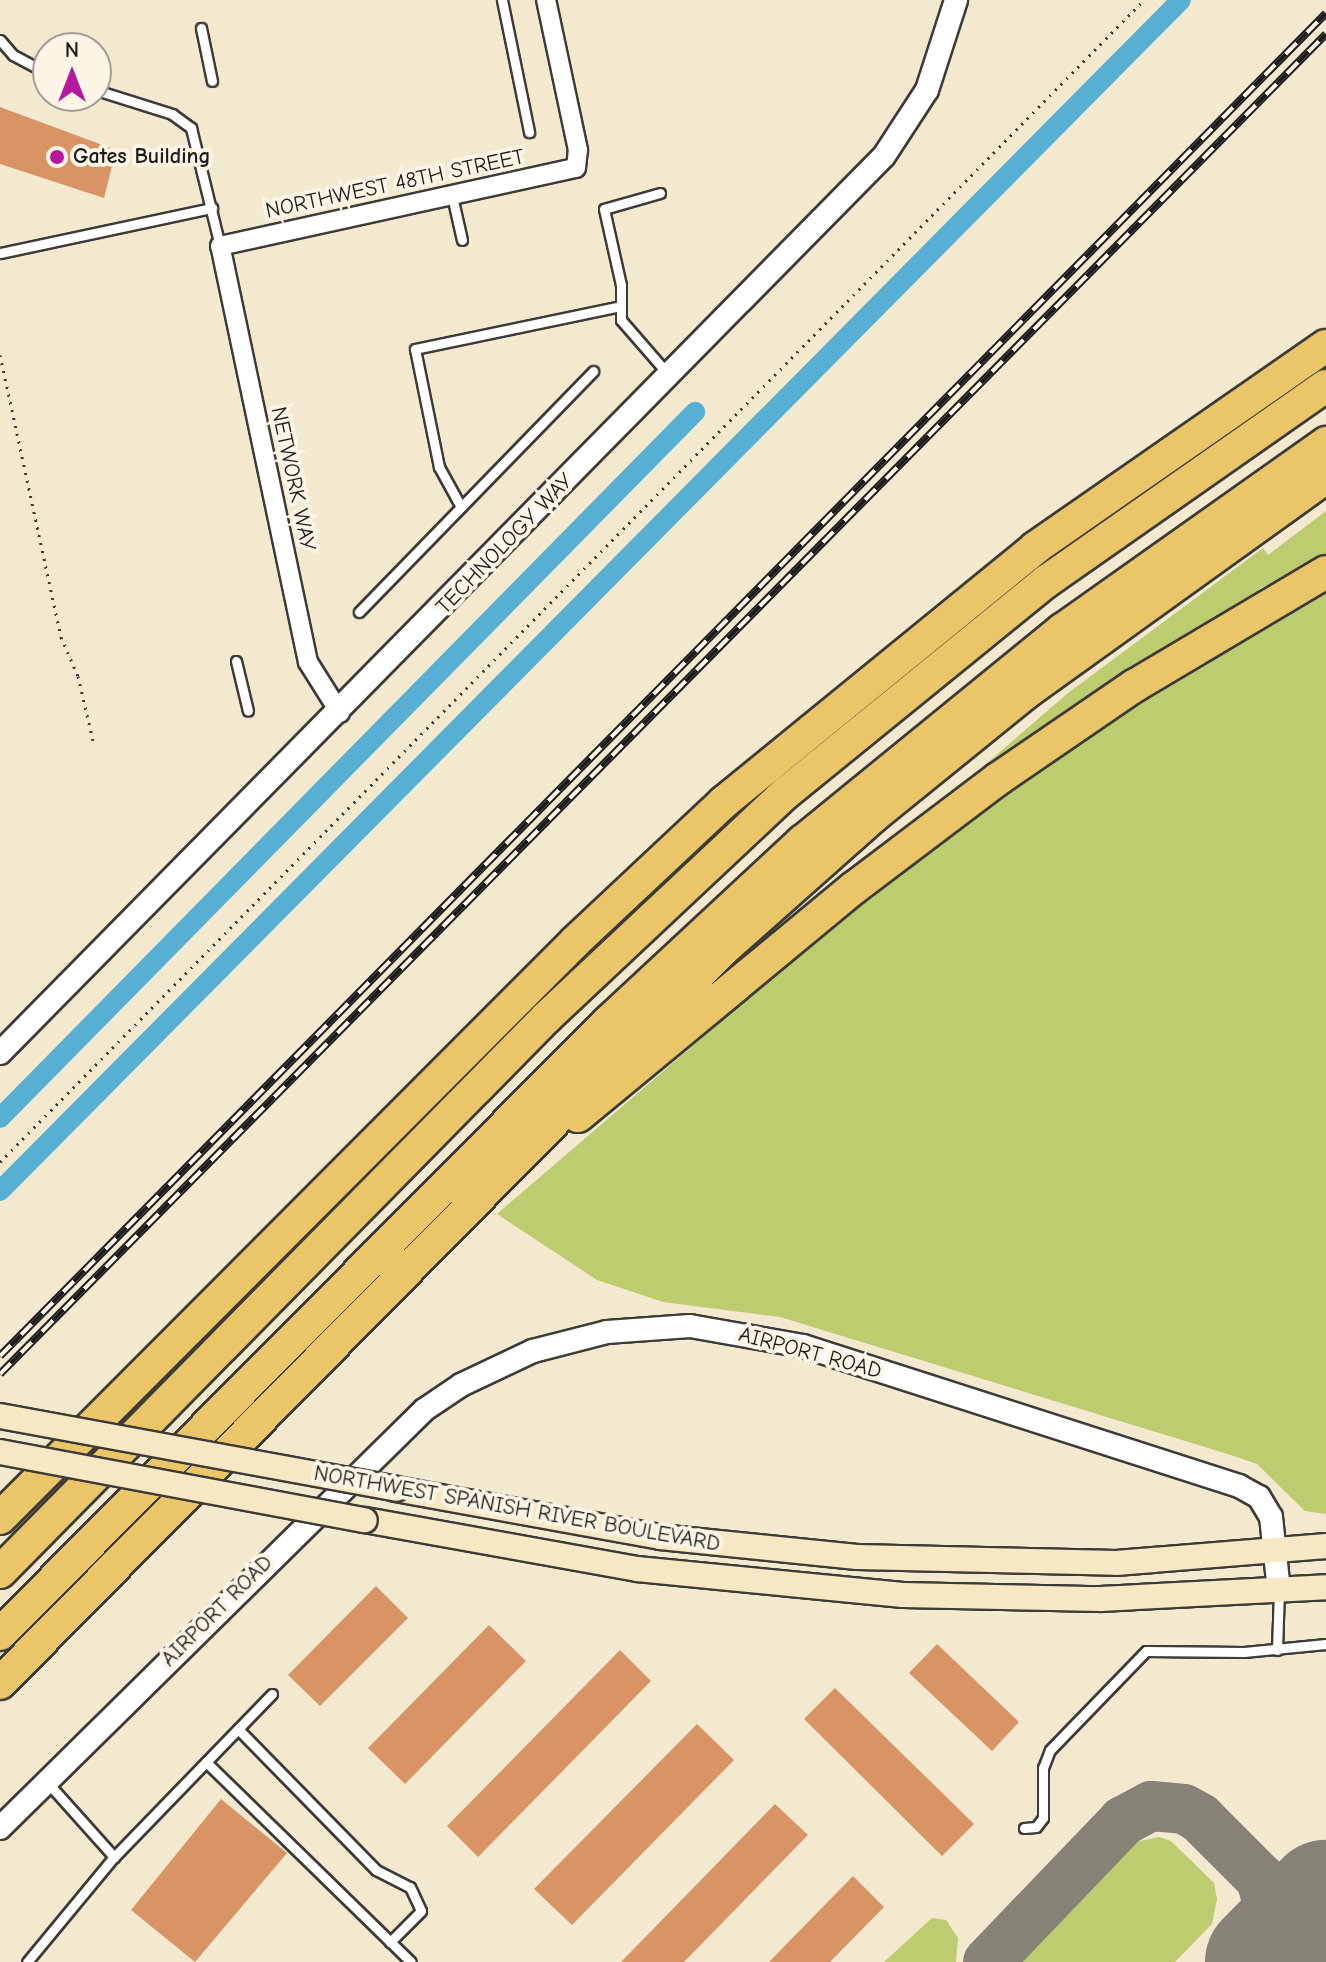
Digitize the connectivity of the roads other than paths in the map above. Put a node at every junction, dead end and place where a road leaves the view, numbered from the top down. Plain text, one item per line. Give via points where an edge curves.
1 (502, 0) edge
2 (546, 0) edge
3 (956, 0) edge
4 (201, 28) dead end
5 (0, 40) edge
6 (32, 65) edge
7 (212, 81) dead end
8 (112, 96) edge
9 (529, 132) dead end
10 (660, 193) dead end
11 (452, 196) junction
12 (212, 208) junction
13 (462, 240) dead end
14 (220, 246) junction
15 (0, 253) edge
16 (620, 306) junction
17 (1326, 346) edge
18 (593, 371) dead end
19 (671, 376) junction
20 (1326, 386) edge
21 (1326, 443) edge
22 (1326, 477) edge
23 (461, 507) junction
24 (1326, 572) edge
25 (359, 612) dead end
26 (236, 661) dead end
27 (248, 711) dead end
28 (340, 713) junction
29 (0, 1053) edge
30 (493, 1181) junction
31 (0, 1416) edge
32 (0, 1452) edge
33 (0, 1518) edge
34 (1326, 1546) edge
35 (1276, 1552) junction
36 (0, 1572) edge
37 (1326, 1587) edge
38 (1279, 1591) junction
39 (0, 1634) edge
40 (1326, 1644) edge
41 (1277, 1650) junction
42 (0, 1683) edge
43 (272, 1694) dead end
44 (238, 1729) junction
45 (206, 1762) junction
46 (47, 1781) junction
47 (0, 1828) edge
48 (1024, 1828) dead end
49 (114, 1857) junction
50 (390, 1942) junction
51 (27, 1962) edge
52 (411, 1962) edge

1 - 9 lane
2 - 11 street, NORTHWEST 48TH STREET via 578,165
3 - 19 street, TECHNOLOGY WAY via 936,71 896,142
4 - 7 lane
5 - 6 lane
8 - 12 lane via 186,122 196,138
10 - 16 lane via 604,209 621,285
11 - 13 lane
11 - 14 street, NORTHWEST 48TH STREET
12 - 14 lane
12 - 15 lane
14 - 28 street, NETWORK WAY via 308,662
16 - 19 lane via 624,328
16 - 23 lane via 415,349 439,467
17 - 33 highway via 1035,548 724,802 576,941
18 - 23 lane
19 - 28 street, TECHNOLOGY WAY
20 - 36 highway via 1154,502 1005,613 757,819 547,1017
21 - 39 highway via 1062,630 803,841 608,1022
22 - 30 highway via 1115,625 875,815 695,977
23 - 25 lane
24 - 30 highway via 1134,686 998,779 855,887 654,1058
26 - 27 lane
28 - 29 street, TECHNOLOGY WAY
30 - 42 highway
31 - 35 main road, NORTHWEST SPANISH RIVER BOULEVARD, bridge via 660,1537 857,1557 1051,1564
32 - 38 main road, NORTHWEST SPANISH RIVER BOULEVARD, bridge via 637,1569 835,1590 1087,1599
34 - 35 main road, NORTHWEST SPANISH RIVER BOULEVARD
35 - 38 street, AIRPORT ROAD
35 - 46 street, AIRPORT ROAD via 1264,1503 1226,1481 803,1346 690,1326 607,1332 533,1351 461,1385 424,1410
37 - 38 main road, NORTHWEST SPANISH RIVER BOULEVARD
38 - 41 lane
40 - 41 lane
41 - 48 lane via 1146,1651 1050,1750 1043,1768 1043,1818 1036,1827
43 - 44 lane
44 - 45 lane
44 - 50 lane via 376,1870 410,1887 421,1911
45 - 49 lane
45 - 50 lane
46 - 47 street, AIRPORT ROAD
46 - 49 lane
49 - 51 lane
50 - 52 lane

